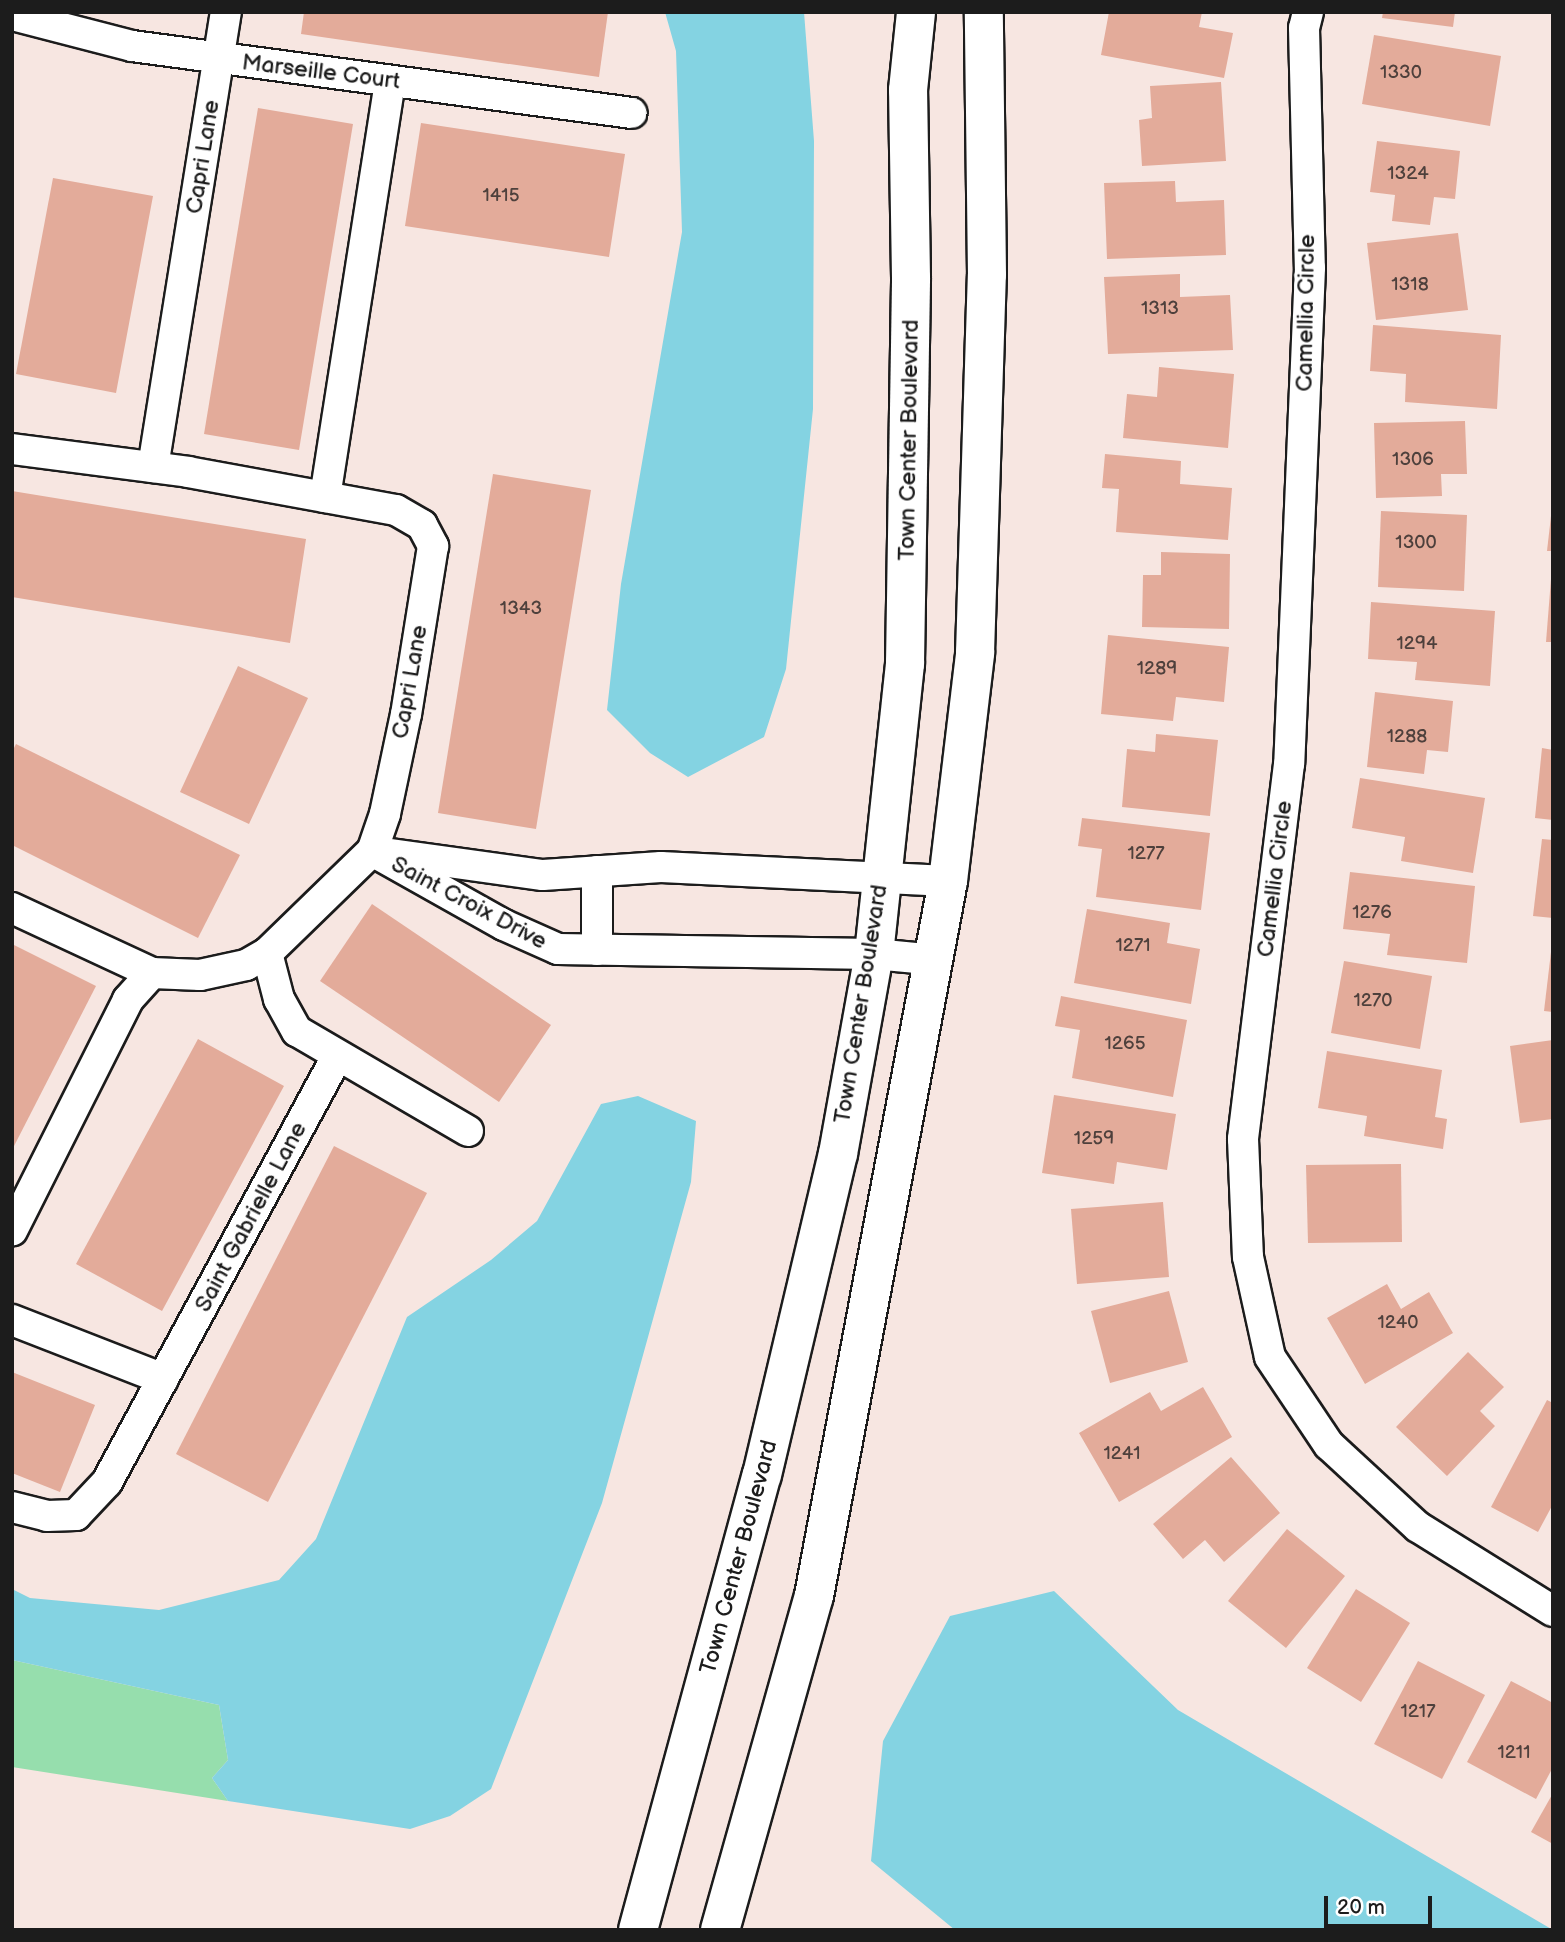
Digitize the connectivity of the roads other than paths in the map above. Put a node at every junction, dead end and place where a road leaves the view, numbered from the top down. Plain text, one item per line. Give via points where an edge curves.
1 (226, 12) edge
2 (898, 12) edge
3 (916, 12) edge
4 (984, 12) edge
5 (1308, 12) edge
6 (12, 15) edge
7 (219, 60) junction
8 (390, 81) junction
9 (908, 90) junction
10 (632, 113) dead end
11 (12, 449) edge
12 (153, 467) junction
13 (325, 497) junction
14 (372, 851) junction
15 (597, 871) junction
16 (880, 880) junction
17 (948, 881) junction
18 (12, 908) edge
19 (597, 950) junction
20 (267, 953) junction
21 (874, 954) junction
22 (936, 960) junction
23 (152, 973) junction
24 (338, 1055) junction
25 (468, 1131) dead end
26 (12, 1231) edge
27 (12, 1320) edge
28 (163, 1378) junction
29 (12, 1507) edge
30 (1553, 1611) edge
31 (638, 1930) edge
32 (720, 1930) edge

1 - 7 street, Capri Lane
2 - 9 street
3 - 9 street, Town Center Boulevard
4 - 17 street via 987,275 975,653
5 - 30 street, Camellia Circle via 1304,28 1310,268 1289,764 1242,1139 1248,1257 1270,1357 1329,1445 1419,1527
6 - 7 street, Marseille Court via 132,46
7 - 8 street, Marseille Court
7 - 12 street, Capri Lane
8 - 10 street, Marseille Court
8 - 13 street
9 - 16 street, Town Center Boulevard via 911,278 905,664
11 - 12 street, Capri Lane
12 - 13 street, Capri Lane
13 - 14 street, Capri Lane via 396,510 422,525 433,546 406,714 385,814
14 - 15 street, Saint Croix Drive via 542,875
14 - 19 street, Saint Croix Drive via 504,925 558,949
14 - 20 street, Capri Lane
15 - 16 street, Saint Croix Drive via 661,867
15 - 19 street
16 - 17 street, Saint Croix Drive
16 - 21 street, Town Center Boulevard
17 - 22 street
18 - 23 street, Capri Lane
19 - 21 street, Saint Croix Drive
20 - 23 street, Capri Lane via 246,965 200,975
20 - 24 street via 279,999 297,1031
21 - 22 street, Saint Croix Drive
21 - 31 street, Town Center Boulevard via 838,1154 762,1475
22 - 32 street via 814,1596
23 - 26 street via 128,1000
24 - 25 street
24 - 28 street, Saint Gabrielle Lane
27 - 28 street
28 - 29 street, Saint Gabrielle Lane via 107,1482 76,1515 47,1516

